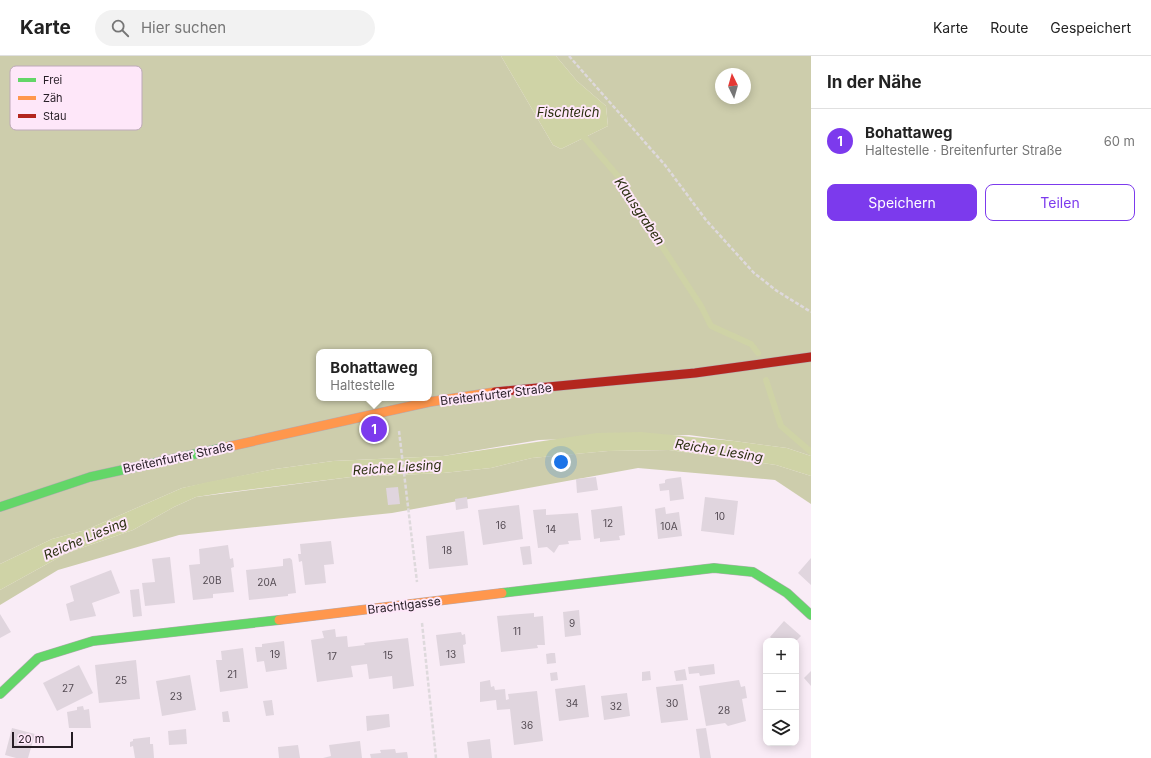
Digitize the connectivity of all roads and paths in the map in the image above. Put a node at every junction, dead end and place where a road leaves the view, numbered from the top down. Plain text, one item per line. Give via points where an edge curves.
1 (569, 56) edge
2 (811, 312) edge
3 (811, 356) edge
4 (399, 428) dead end
5 (405, 488) dead end
6 (0, 507) edge
7 (811, 615) edge
8 (0, 694) edge

1 - 2 path via 666,165 706,220 754,273
3 - 6 street, Breitenfurter Straße via 695,373 496,392 429,402 90,477
4 - 5 path
7 - 8 street, Brachtlgasse via 787,593 753,572 714,568 93,641 38,658

